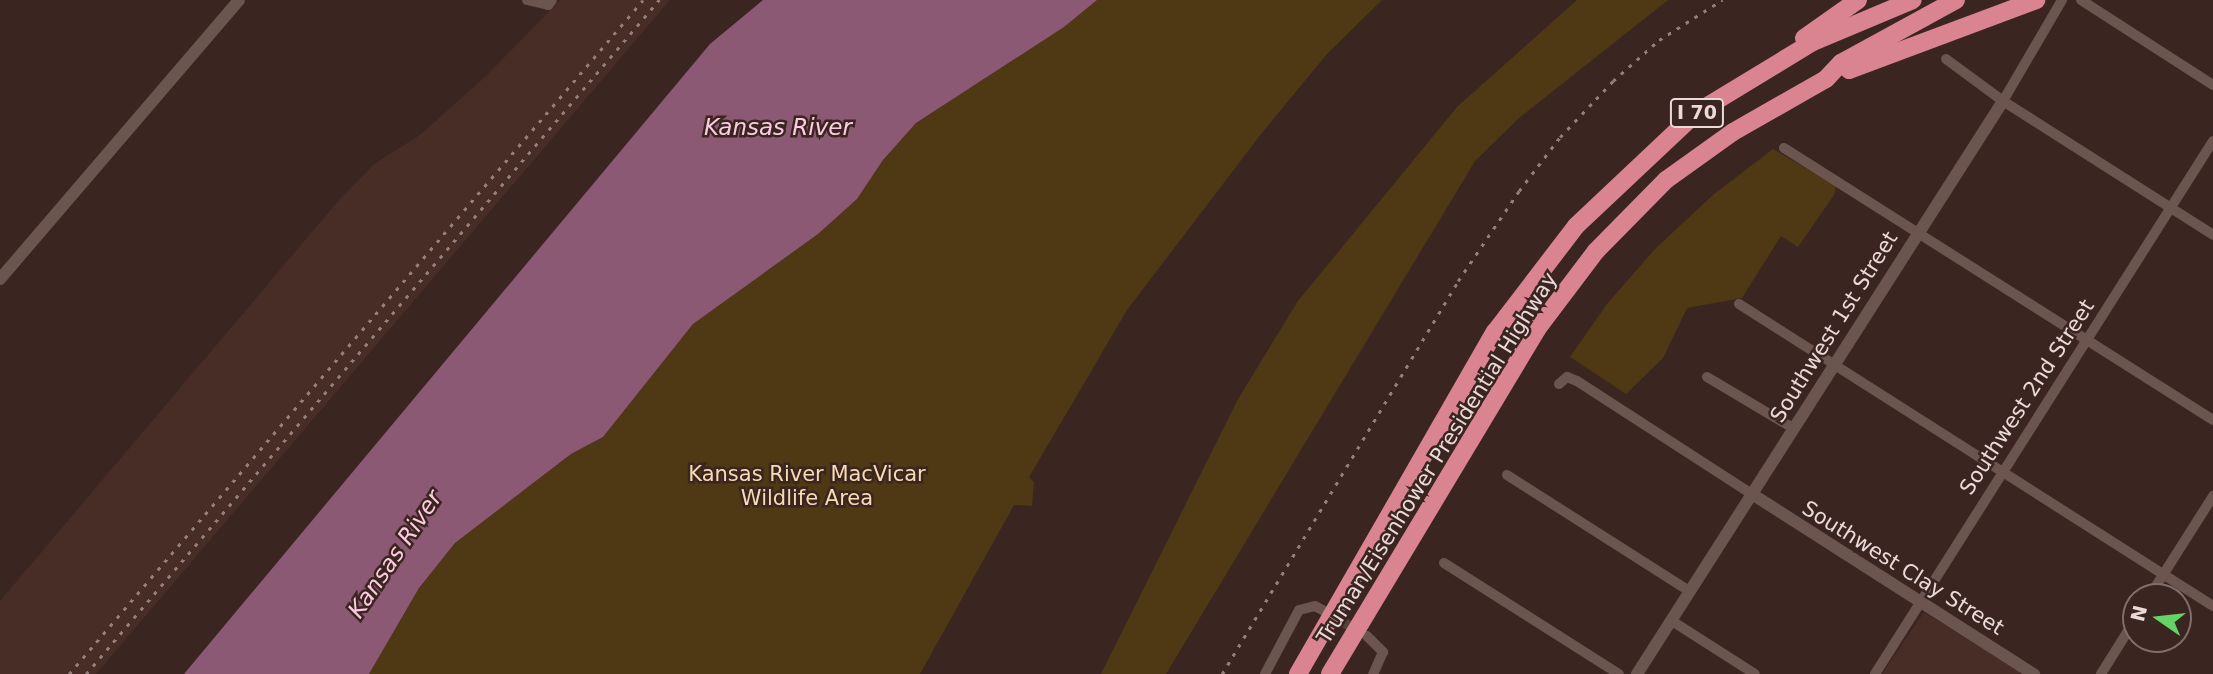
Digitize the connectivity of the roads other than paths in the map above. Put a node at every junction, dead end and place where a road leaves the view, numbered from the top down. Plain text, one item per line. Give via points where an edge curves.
1 (239, 0) edge
2 (527, 0) edge
3 (1858, 0) edge
4 (1913, 0) edge
5 (1956, 0) edge
6 (2036, 0) edge
7 (2062, 0) edge
8 (2081, 0) edge
9 (552, 1) edge
10 (1946, 59) dead end
11 (1826, 79) junction
12 (2213, 85) edge
13 (1725, 95) junction
14 (2003, 102) junction
15 (2213, 141) edge
16 (1784, 148) dead end
17 (2171, 208) junction
18 (1917, 232) junction
19 (2213, 234) edge
20 (0, 279) edge
21 (1740, 304) dead end
22 (2086, 341) junction
23 (1833, 364) junction
24 (1707, 377) dead end
25 (1559, 384) dead end
26 (2213, 420) edge
27 (1793, 428) junction
28 (2001, 472) junction
29 (1507, 475) dead end
30 (1752, 494) junction
31 (2213, 496) edge
32 (1444, 563) dead end
33 (2163, 575) junction
34 (2158, 583) edge
35 (1689, 592) junction
36 (1919, 602) junction
37 (2213, 606) edge
38 (1328, 613) tunnel mouth
39 (1672, 621) junction
40 (1367, 636) tunnel mouth
41 (2122, 640) edge
42 (1265, 674) edge
43 (1298, 674) edge
44 (1330, 674) edge
45 (1373, 674) edge
46 (1619, 674) edge
47 (1637, 674) edge
48 (1755, 674) edge
49 (1875, 674) edge
50 (2034, 674) edge
51 (2101, 674) edge

1 - 20 street
2 - 9 street
3 - 13 highway
4 - 13 highway, Truman/Eisenhower Presidential Highway / I 70 via 1813,42
5 - 11 highway, Truman/Eisenhower Presidential Highway / I 70 via 1841,63
6 - 11 highway
7 - 14 street, Southwest 1st Street
8 - 12 street
10 - 14 street
11 - 44 highway, Truman/Eisenhower Presidential Highway / I 70 via 1763,112 1666,180 1590,258 1537,329
13 - 43 highway, Truman/Eisenhower Presidential Highway / I 70 via 1657,145 1576,226 1527,285 1495,332
14 - 17 street
14 - 18 street, Southwest 1st Street
15 - 17 street, Southwest 2nd Street
16 - 18 street
17 - 19 street
17 - 22 street, Southwest 2nd Street
18 - 22 street
18 - 23 street, Southwest 1st Street
21 - 23 street
22 - 26 street
22 - 28 street, Southwest 2nd Street
23 - 27 street, Southwest 1st Street
23 - 28 street
24 - 27 street
25 - 30 street via 1567,377 1577,381
27 - 30 street, Southwest 1st Street
28 - 33 street
28 - 36 street, Southwest 2nd Street
29 - 35 street
30 - 35 street, Southwest 1st Street
30 - 36 street, Southwest Clay Street
31 - 33 street
32 - 46 street
33 - 34 street
33 - 37 street
35 - 39 street, Southwest 1st Street
36 - 49 street, Southwest 2nd Street
36 - 50 street, Southwest Clay Street
38 - 42 street via 1315,606 1299,610
39 - 47 street, Southwest 1st Street
39 - 48 street
40 - 45 street via 1383,652
41 - 51 street

